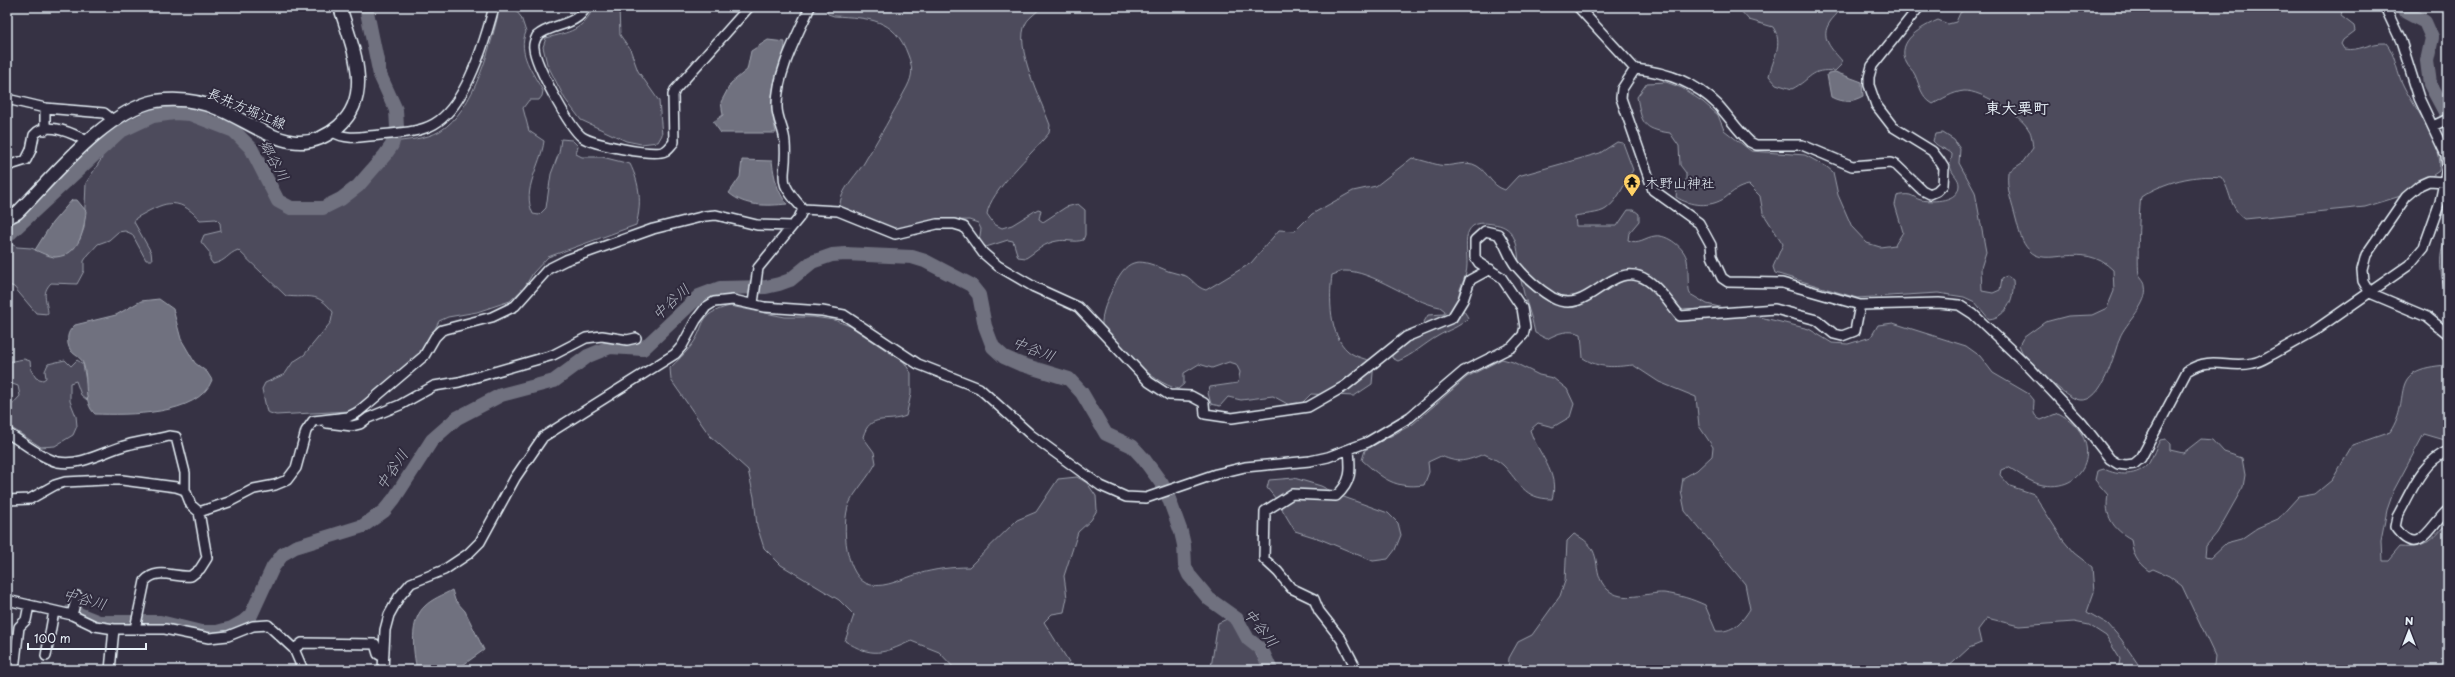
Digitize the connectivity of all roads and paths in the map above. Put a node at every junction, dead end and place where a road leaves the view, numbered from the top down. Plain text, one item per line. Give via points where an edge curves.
1 (340, 7) edge
2 (494, 7) edge
3 (586, 7) edge
4 (749, 7) edge
5 (810, 7) edge
6 (1578, 7) edge
7 (1919, 7) edge
8 (2385, 7) edge
9 (1635, 69) junction
10 (7, 99) edge
11 (45, 108) junction
12 (2448, 119) edge
13 (113, 120) junction
14 (2433, 126) junction
15 (45, 130) junction
16 (333, 132) junction
17 (88, 142) junction
18 (7, 166) edge
19 (2445, 182) junction
20 (803, 209) junction
21 (7, 218) edge
22 (792, 226) junction
23 (1490, 269) junction
24 (2370, 293) junction
25 (754, 299) junction
26 (1860, 305) junction
27 (2448, 334) edge
28 (636, 338) dead end
29 (314, 421) junction
30 (7, 433) edge
31 (1349, 450) junction
32 (2448, 452) edge
33 (185, 490) junction
34 (7, 500) edge
35 (2448, 510) edge
36 (199, 512) junction
37 (77, 596) dead end
38 (7, 600) edge
39 (29, 605) junction
40 (54, 611) junction
41 (72, 616) junction
42 (135, 624) junction
43 (114, 629) junction
44 (294, 649) junction
45 (46, 656) dead end
46 (383, 658) junction
47 (14, 670) edge
48 (110, 670) edge
49 (303, 670) edge
50 (383, 670) edge
51 (1357, 670) edge

1 - 16 main road, 長井方堀江線 via 356,59 358,88 352,110
2 - 16 street via 479,60 471,76 450,109 434,124 404,132 348,137 340,137
3 - 4 street via 572,22 537,36 534,48 546,80 570,124 586,139 625,149 660,152 674,142 675,90
5 - 20 street via 789,54 777,104 786,144 783,182 787,191
6 - 9 street
7 - 9 street via 1883,50 1872,66 1869,77 1876,105 1893,127 1932,151 1944,168 1943,185 1930,194 1922,190 1896,165 1890,163 1852,166 1802,144 1756,145 1743,135 1718,106 1688,83 1668,75
8 - 14 street via 2401,41 2419,98
9 - 26 street via 1622,89 1621,98 1653,190 1700,223 1711,245 1712,256 1722,278 1728,282 1782,283
10 - 11 street
11 - 13 street via 104,113
11 - 15 street
12 - 14 street
13 - 16 main road, 長井方堀江線 via 133,108 178,100 201,103 222,110 264,133 287,141 309,141
13 - 17 main road, 長井方堀江線
14 - 19 street via 2446,155
15 - 17 street via 66,131
15 - 18 street via 34,135 26,160
17 - 21 main road, 長井方堀江線 via 17,213
19 - 24 street via 2424,247 2409,265
19 - 24 street via 2429,181 2420,185 2396,211 2366,255 2362,270 2363,281
20 - 22 street
20 - 23 street via 838,211 895,234 937,224 964,227 983,253 998,266 1034,287 1078,307 1149,382 1168,395 1184,394 1199,399 1204,403 1205,414 1232,418 1308,407 1346,386 1406,337 1452,318 1463,300 1470,280
22 - 25 street via 763,260 755,280
22 - 29 street via 757,225 716,215 705,216 652,229 566,260 548,269 515,306 492,317 442,330 424,356 358,412 348,417
23 - 26 street via 1479,263 1473,248 1475,240 1484,231 1498,234 1516,266 1538,288 1560,301 1581,301 1611,280 1630,275 1648,281 1680,316 1774,310 1817,320 1834,334 1842,336 1855,331
23 - 31 street via 1501,277 1522,308 1525,327 1518,342 1502,354 1464,371 1396,427
24 - 26 street via 2307,335 2253,363 2213,361 2198,364 2187,371 2141,458 2134,464 2126,465 2110,459 2081,422 2029,367 1966,309 1945,303
24 - 27 street via 2427,317
25 - 31 street via 764,307 844,315 918,364 979,388 1031,435 1101,486 1126,497 1146,498 1245,467 1310,461
25 - 46 street via 714,302 706,307 675,354 543,437 515,478 480,542 458,562 411,583 401,593 385,630
28 - 29 street via 586,338 553,355 459,382 434,386 352,426
29 - 36 street via 306,431 296,468 287,480 275,485 254,488 229,502
30 - 33 street via 57,462 82,462 127,444 176,437 185,473
31 - 51 street via 1351,474 1345,488 1336,496 1292,494 1265,511 1263,548 1264,559 1291,588 1314,599 1319,611 1341,639
32 - 35 street via 2435,457 2426,466 2397,517 2395,527 2407,540 2417,541 2426,537
33 - 34 street via 122,480 65,482 30,499
33 - 36 street via 191,505
36 - 42 street via 206,552 204,564 190,576 158,573 149,577 145,581
37 - 41 street
38 - 39 street
39 - 40 street
39 - 47 street via 26,620 20,627
40 - 41 street
40 - 45 street
41 - 43 street
42 - 43 street
42 - 44 street via 209,638 228,636 260,624 274,629
43 - 48 street
44 - 46 street via 302,643 375,644 378,654
44 - 49 street
46 - 50 street

